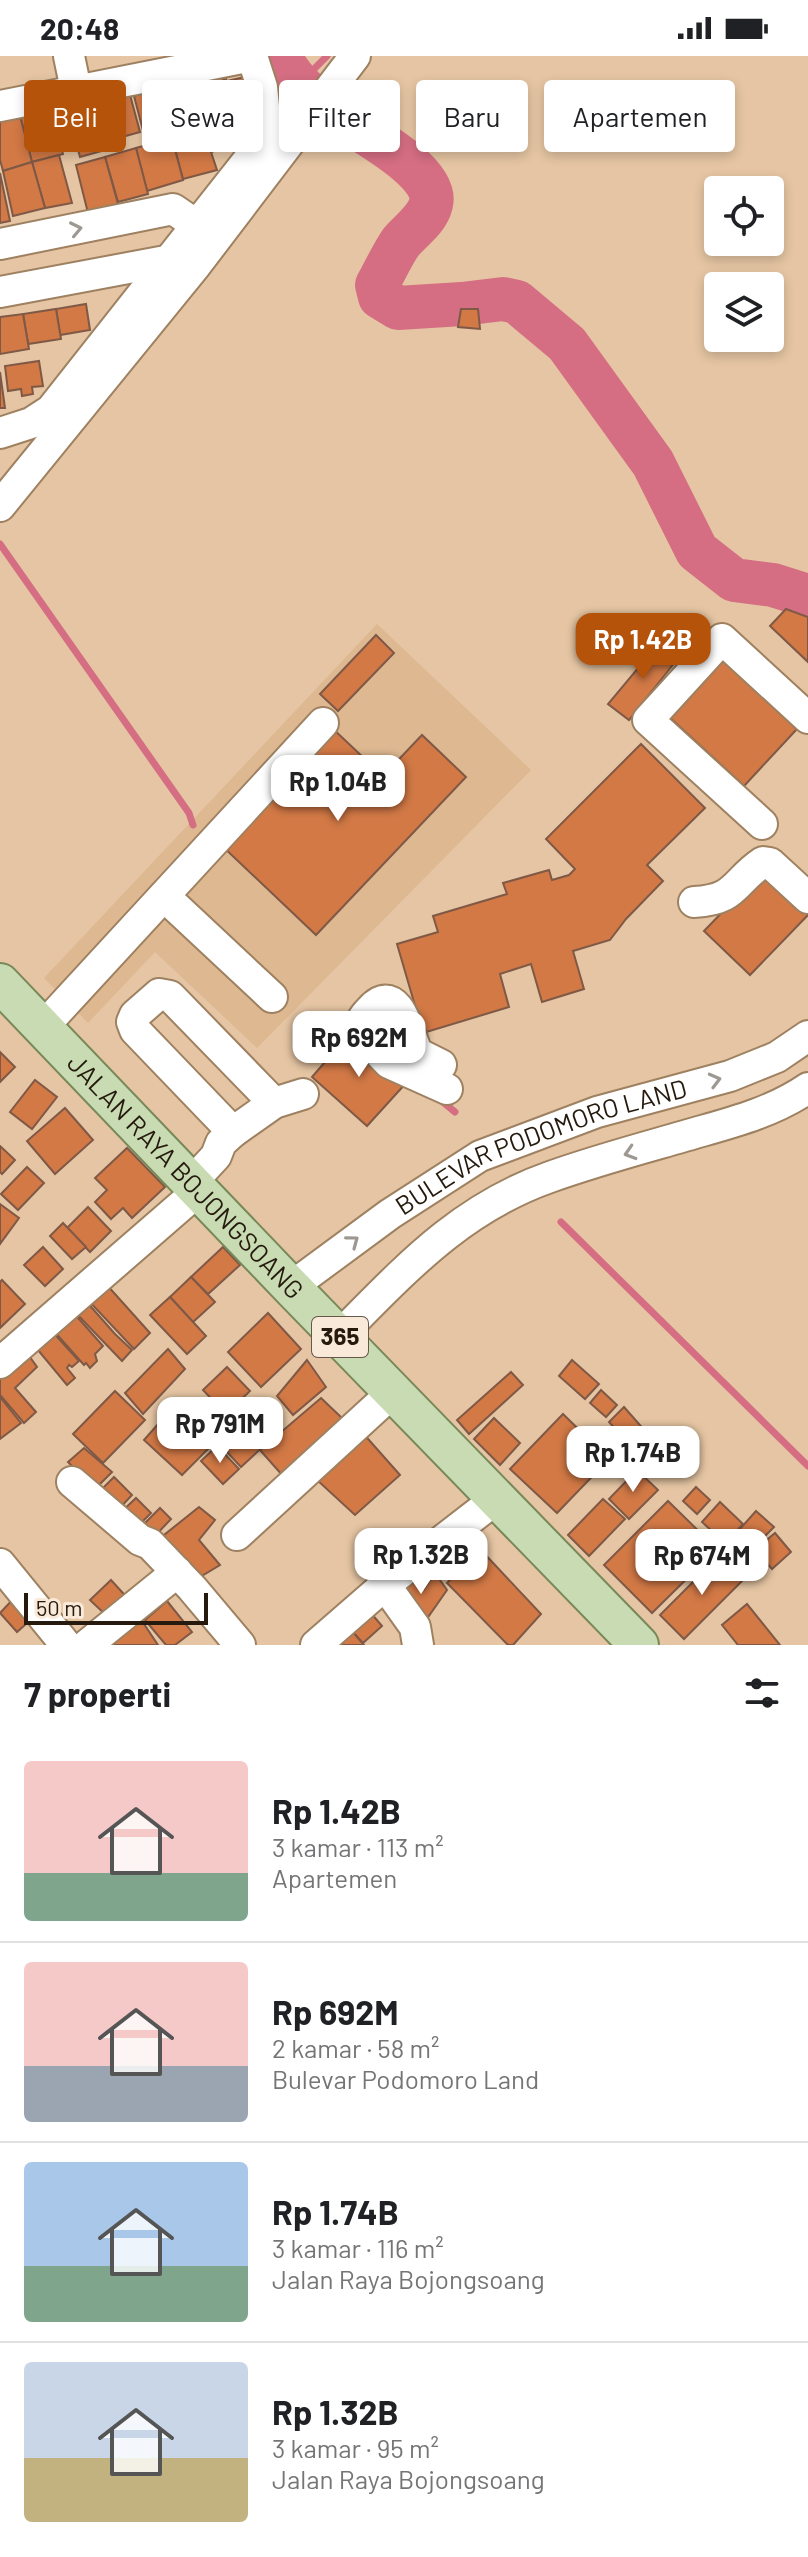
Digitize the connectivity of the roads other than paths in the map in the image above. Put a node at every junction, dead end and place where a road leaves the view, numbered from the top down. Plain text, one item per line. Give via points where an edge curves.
1 (69, 56) edge
2 (252, 56) edge
3 (355, 56) edge
4 (74, 80) edge
5 (126, 80) edge
6 (24, 101) edge
7 (0, 106) edge
8 (198, 226) junction
9 (0, 244) edge
10 (171, 260) junction
11 (0, 292) edge
12 (0, 433) edge
13 (0, 506) edge
14 (808, 718) edge
15 (323, 723) dead end
16 (762, 824) dead end
17 (164, 896) junction
18 (808, 898) edge
19 (694, 902) dead end
20 (0, 983) edge
21 (272, 997) dead end
22 (43, 1027) junction
23 (808, 1036) edge
24 (808, 1088) edge
25 (303, 1094) dead end
26 (274, 1103) junction
27 (227, 1137) junction
28 (441, 1180) junction
29 (189, 1181) junction
30 (467, 1217) junction
31 (291, 1287) junction
32 (339, 1336) junction
33 (0, 1363) edge
34 (393, 1392) junction
35 (72, 1482) dead end
36 (496, 1499) junction
37 (237, 1535) dead end
38 (0, 1564) edge
39 (177, 1572) junction
40 (385, 1585) junction
41 (66, 1645) edge
42 (87, 1645) edge
43 (240, 1645) edge
44 (316, 1645) edge
45 (418, 1645) edge
46 (639, 1645) edge

1 - 4 street
2 - 5 street
2 - 8 street via 266,126 257,149
3 - 13 street via 196,265
6 - 7 street
9 -> 8 street via 173,209
8 - 10 street
10 - 11 street
10 - 12 street via 51,410
14 - 16 street via 722,639 648,720
15 - 17 street
17 - 21 street
17 - 22 street
18 - 19 street via 763,862 725,897
20 - 22 main road, JALAN RAYA BOJONGSOANG / 365
22 - 29 main road, JALAN RAYA BOJONGSOANG / 365
28 -> 23 street, BULEVAR PODOMORO LAND via 480,1156 533,1135 730,1076 777,1057
24 -> 30 street, BULEVAR PODOMORO LAND via 744,1119 549,1177
25 - 26 street
26 - 27 street
26 - 27 street via 170,996 159,994 135,1015 135,1030
27 - 29 street via 203,1144
28 - 30 street via 431,1194 434,1210
31 -> 28 street, BULEVAR PODOMORO LAND
29 - 31 main road, JALAN RAYA BOJONGSOANG / 365
29 - 33 street
30 - 32 street, BULEVAR PODOMORO LAND
31 - 32 main road, JALAN RAYA BOJONGSOANG / 365
32 - 34 main road, JALAN RAYA BOJONGSOANG / 365
34 - 36 main road, JALAN RAYA BOJONGSOANG / 365
34 - 37 street
35 - 39 street
36 - 40 street
36 - 46 main road, JALAN RAYA BOJONGSOANG / 365
38 - 41 street
39 - 42 street
39 - 43 street
40 - 44 street
40 - 45 street via 415,1627

